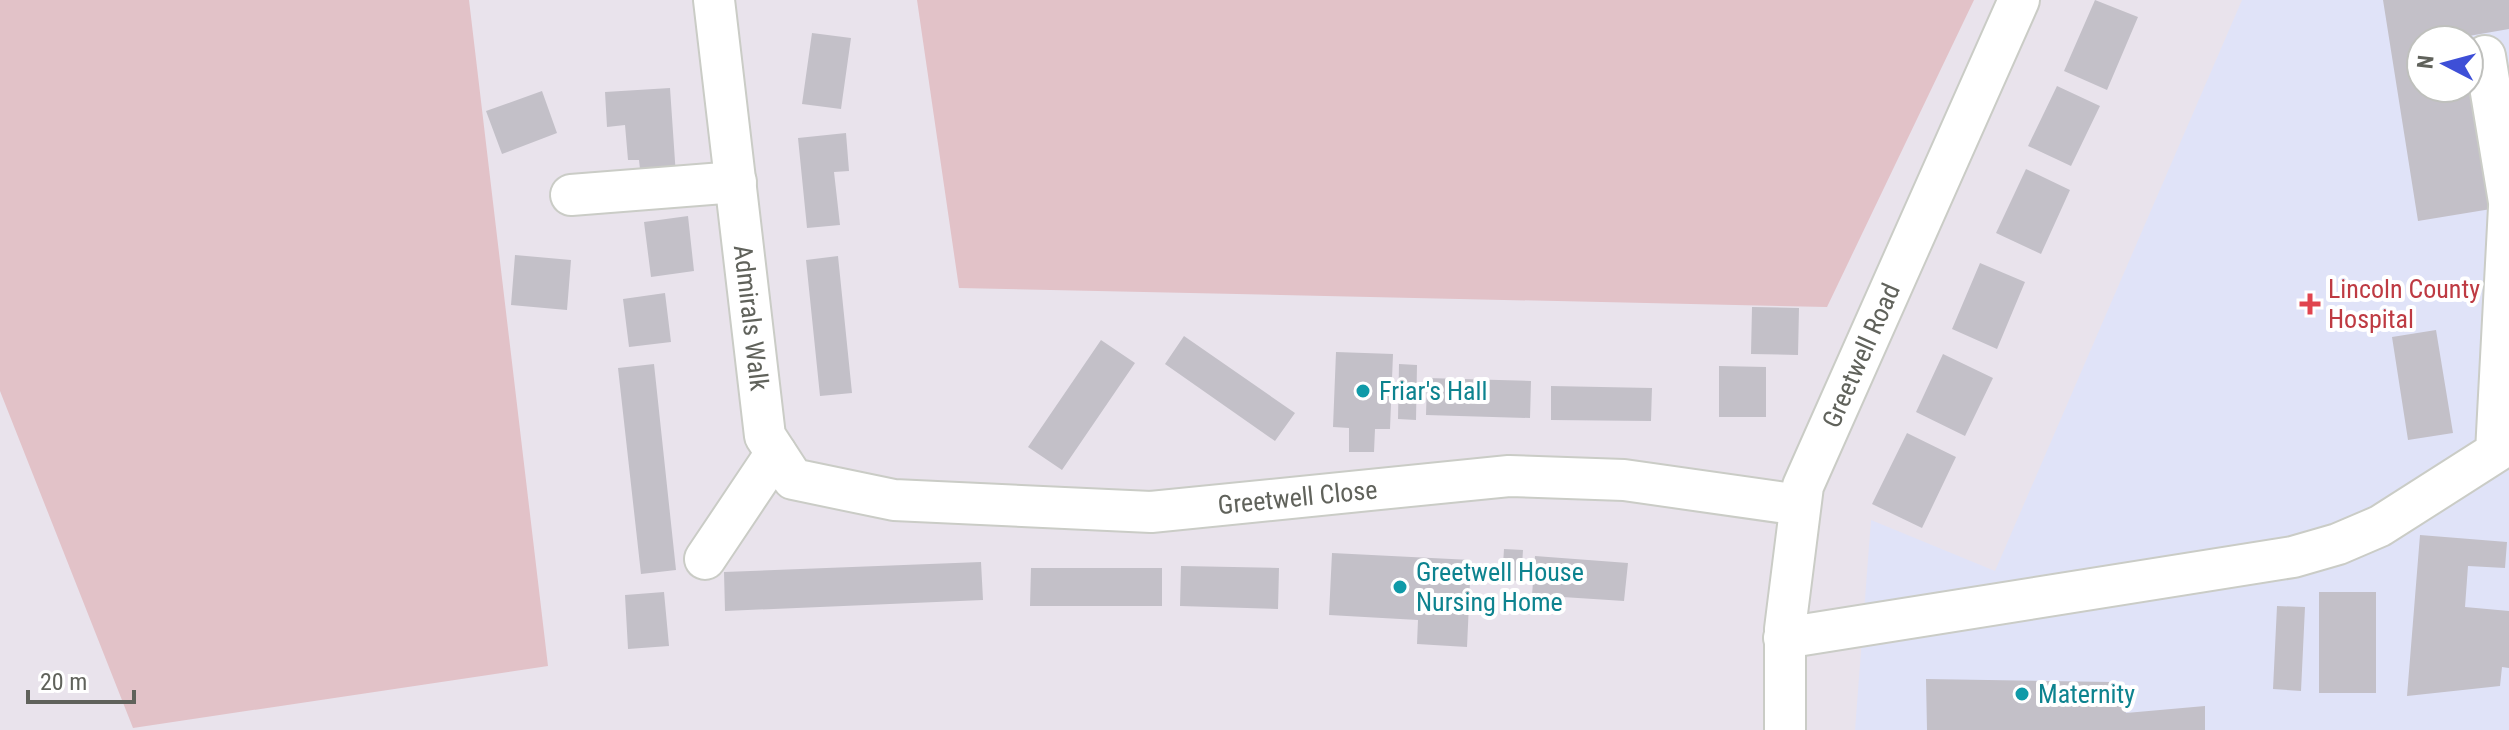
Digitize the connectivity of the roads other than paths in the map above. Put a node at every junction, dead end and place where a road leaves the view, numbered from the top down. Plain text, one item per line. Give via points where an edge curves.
1 (714, 0) edge
2 (2019, 0) edge
3 (2485, 56) dead end
4 (736, 182) junction
5 (571, 195) dead end
6 (2509, 204) edge
7 (2502, 453) edge
8 (784, 466) junction
9 (1800, 505) junction
10 (705, 559) dead end
11 (1784, 638) junction
12 (1785, 730) edge

1 - 4 street, Admirals Walk
2 - 9 street, Greetwell Road via 1803,486
3 - 6 street
4 - 5 street
4 - 8 street, Admirals Walk via 765,436
6 - 7 street
7 - 11 street via 2380,526 2293,557
8 - 9 street, Greetwell Close via 894,500 1151,512 1509,476 1624,480
8 - 10 street
9 - 11 street, Greetwell Road
11 - 12 street, Greetwell Road

